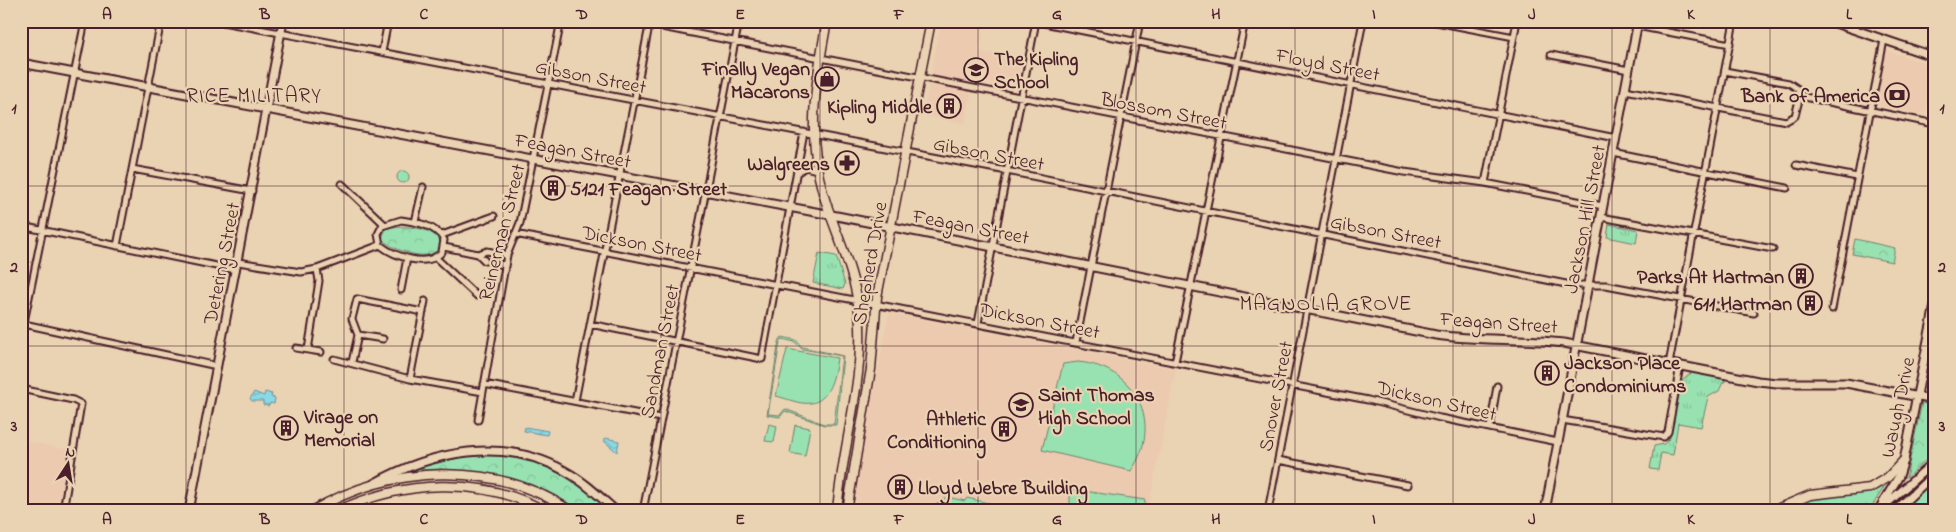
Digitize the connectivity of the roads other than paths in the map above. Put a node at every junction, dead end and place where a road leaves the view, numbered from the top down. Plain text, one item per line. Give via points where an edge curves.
1 (85, 21) edge
2 (161, 21) edge
3 (216, 21) edge
4 (283, 21) edge
5 (388, 21) edge
6 (561, 21) edge
7 (631, 21) edge
8 (739, 21) edge
9 (827, 21) edge
10 (931, 21) edge
11 (1035, 21) edge
12 (1140, 21) edge
13 (1245, 21) edge
14 (1363, 21) edge
15 (1431, 21) edge
16 (1517, 21) edge
17 (1734, 21) edge
18 (1829, 21) edge
19 (650, 23) edge
20 (1638, 24) edge
21 (281, 33) junction
22 (1514, 37) junction
23 (1884, 40) junction
24 (735, 42) junction
25 (1136, 42) junction
26 (1730, 44) junction
27 (382, 52) junction
28 (1551, 54) dead end
29 (1935, 57) edge
30 (820, 58) junction
31 (1237, 61) junction
32 (21, 64) edge
33 (1629, 70) junction
34 (1724, 71) junction
35 (74, 74) junction
36 (920, 77) junction
37 (549, 83) junction
38 (1351, 84) junction
39 (148, 89) junction
40 (1625, 90) junction
41 (1800, 96) junction
42 (1021, 98) junction
43 (634, 100) junction
44 (1718, 108) junction
45 (267, 110) junction
46 (1870, 110) junction
47 (1499, 114) junction
48 (720, 117) junction
49 (1122, 117) junction
50 (1935, 124) edge
51 (804, 132) junction
52 (813, 134) junction
53 (1222, 137) junction
54 (1616, 138) junction
55 (905, 152) junction
56 (1613, 153) junction
57 (534, 158) junction
58 (1338, 159) junction
59 (1796, 165) dead end
60 (132, 169) junction
61 (817, 170) junction
62 (1006, 171) junction
63 (1706, 171) junction
64 (798, 172) junction
65 (620, 175) junction
66 (1857, 177) junction
67 (1485, 183) junction
68 (342, 184) dead end
69 (423, 187) dead end
70 (1787, 188) dead end
71 (252, 191) junction
72 (1106, 191) junction
73 (706, 192) junction
74 (1603, 206) junction
75 (791, 209) junction
76 (1207, 210) junction
77 (830, 215) junction
78 (494, 216) dead end
79 (1601, 217) junction
80 (415, 222) junction
81 (384, 224) junction
82 (21, 226) edge
83 (891, 227) junction
84 (43, 230) junction
85 (515, 234) junction
86 (1323, 234) junction
87 (1694, 234) junction
88 (442, 235) junction
89 (380, 245) junction
90 (117, 246) junction
91 (444, 247) junction
92 (992, 247) junction
93 (1773, 249) dead end
94 (605, 251) junction
95 (478, 254) junction
96 (507, 255) junction
97 (435, 256) junction
98 (407, 258) junction
99 (485, 261) dead end
100 (238, 262) junction
101 (493, 262) dead end
102 (505, 265) junction
103 (1092, 267) junction
104 (317, 268) junction
105 (691, 268) junction
106 (236, 270) junction
107 (776, 284) junction
108 (1588, 284) junction
109 (1191, 287) junction
110 (401, 290) dead end
111 (477, 296) dead end
112 (857, 299) junction
113 (1681, 299) junction
114 (425, 301) dead end
115 (876, 303) junction
116 (1935, 305) edge
117 (1832, 309) dead end
118 (1308, 310) junction
119 (423, 312) junction
120 (1754, 313) dead end
121 (978, 323) junction
122 (24, 324) junction
123 (590, 324) junction
124 (358, 335) junction
125 (21, 337) edge
126 (383, 339) dead end
127 (676, 342) junction
128 (1076, 342) junction
129 (1577, 345) junction
130 (296, 348) dead end
131 (308, 350) junction
132 (321, 352) dead end
133 (334, 359) dead end
134 (352, 362) junction
135 (1175, 362) junction
136 (1669, 364) junction
137 (217, 366) junction
138 (1680, 366) junction
139 (410, 379) junction
140 (484, 384) junction
141 (1292, 385) junction
142 (1497, 386) dead end
143 (21, 389) edge
144 (483, 392) junction
145 (1916, 396) junction
146 (1935, 400) edge
147 (575, 401) junction
148 (661, 418) junction
149 (478, 420) dead end
150 (1562, 420) junction
151 (1490, 428) junction
152 (1558, 442) junction
153 (845, 443) junction
154 (855, 453) junction
155 (1278, 460) junction
156 (1904, 460) junction
157 (1935, 461) edge
158 (1935, 473) edge
159 (372, 484) junction
160 (1408, 486) dead end
161 (838, 499) junction
162 (62, 511) edge
163 (189, 511) edge
164 (312, 511) edge
165 (337, 511) edge
166 (545, 511) edge
167 (570, 511) edge
168 (616, 511) edge
169 (643, 511) edge
170 (832, 511) edge
171 (837, 511) edge
172 (848, 511) edge
173 (1268, 511) edge
174 (1545, 511) edge
175 (1772, 511) edge
176 (1879, 511) edge
177 (1895, 511) edge

1 - 35 street
2 - 39 street
3 - 21 street, Gibson Street
4 - 21 street, Detering Street
5 - 27 street
6 - 37 street, Reinerman Street
7 - 19 street, Blossom Street
8 - 24 street, Sandman Street
9 - 30 main road, Shepherd Drive
10 - 36 main road, Shepherd Drive
11 - 25 street, Floyd Street
11 - 42 street
12 - 25 street
13 - 31 street
14 - 38 street, Snover Street
15 - 22 street
16 - 22 street
17 - 26 street
18 - 23 street
19 - 24 street, Blossom Street
19 - 43 street
20 - 26 street
20 - 33 street, Jackson Hill Street
21 - 27 street, Gibson Street
21 - 45 street, Detering Street
22 - 47 street
23 - 29 street
23 - 46 street
24 - 30 street, Blossom Street
24 - 48 street, Sandman Street
25 - 31 street, Floyd Street
25 - 49 street
26 - 34 street
27 - 37 street, Gibson Street
28 - 33 street
30 - 36 street, Blossom Street
30 - 52 main road, Shepherd Drive via 815,84
31 - 38 street, Floyd Street
31 - 53 street
32 - 35 street, Feagan Street
33 - 40 street, Jackson Hill Street
34 - 41 street via 1789,83 1798,89
34 - 44 street
35 - 39 street, Feagan Street
35 - 84 street
36 - 42 street, Blossom Street
36 - 55 main road, Shepherd Drive
37 - 43 street, Gibson Street
37 - 57 street, Reinerman Street
38 - 47 street, Floyd Street
38 - 58 street, Snover Street
39 - 45 street, Feagan Street
39 - 60 street
40 - 44 street
40 - 54 street, Jackson Hill Street
41 - 44 street via 1795,116 1786,121
41 - 46 street
42 - 49 street, Blossom Street
42 - 62 street
43 - 48 street, Gibson Street
43 - 65 street
44 - 63 street
45 - 57 street, Feagan Street
45 - 71 street, Detering Street
46 - 50 street
46 - 66 street
47 - 54 street, Floyd Street
47 - 67 street
48 - 51 street, Gibson Street
48 - 73 street, Sandman Street
49 - 53 street, Blossom Street
49 - 72 street
51 - 52 street, Gibson Street
51 - 64 street
52 - 55 street, Gibson Street
52 - 61 main road, Shepherd Drive
53 - 58 street, Blossom Street
53 - 76 street
54 - 56 street, Jackson Hill Street
55 - 62 street, Gibson Street
55 - 83 main road, Shepherd Drive
56 - 63 street
56 - 74 street, Jackson Hill Street
57 - 65 street, Feagan Street
57 - 85 street, Reinerman Street
58 - 67 street, Blossom Street via 1431,177
58 - 86 street, Snover Street
59 - 66 street
60 - 71 street
60 - 90 street
61 - 64 street via 805,167
61 - 77 main road, Shepherd Drive
62 - 72 street, Gibson Street
62 - 92 street
63 - 70 street
63 - 87 street
64 - 75 street
65 - 73 street, Feagan Street
65 - 94 street
66 - 117 street
67 - 74 street, Blossom Street
68 - 81 street
69 - 80 street
71 - 100 street, Detering Street
72 - 76 street, Gibson Street
72 - 103 street
73 - 75 street, Feagan Street
73 - 105 street, Sandman Street
74 - 79 street, Jackson Hill Street
75 - 77 street, Feagan Street
75 - 107 street
76 - 86 street, Gibson Street
76 - 109 street
77 - 83 street, Feagan Street
77 - 112 main road, Shepherd Drive
78 - 88 street
79 - 87 street
79 - 108 street, Jackson Hill Street
80 - 81 street via 401,220
80 - 88 street
81 - 89 street via 378,234
82 - 84 street
83 - 92 street, Feagan Street
83 - 115 main road, Shepherd Drive
84 - 90 street
84 - 122 street
85 - 94 street, Dickson Street
85 - 96 street, Reinerman Street
86 - 108 street, Gibson Street via 1571,285
86 - 118 street, Snover Street
87 - 93 street
87 - 113 street
88 - 91 street
89 - 98 street
89 - 104 street
90 - 106 street
91 - 95 street
91 - 97 street
92 - 103 street, Feagan Street
92 - 121 street
94 - 105 street, Dickson Street
94 - 123 street
95 - 96 street via 488,251
95 - 99 street
96 - 102 street, Reinerman Street
97 - 98 street
97 - 111 street
98 - 110 street
100 - 104 street via 291,272
100 - 106 street, Detering Street
101 - 102 street
102 - 140 street, Reinerman Street
103 - 109 street, Feagan Street
103 - 128 street
104 - 131 street via 319,281
105 - 107 street, Dickson Street
105 - 127 street, Sandman Street
106 - 137 street, Detering Street
107 - 112 street, Dickson Street
107 - 127 street via 762,359
108 - 113 street, Gibson Street
108 - 129 street, Jackson Hill Street
109 - 118 street, Feagan Street
109 - 135 street
112 - 115 street, Dickson Street
112 - 153 main road, Shepherd Drive via 858,366
113 - 120 street, Gibson Street
113 - 136 street
114 - 119 street
115 - 121 street, Dickson Street
115 - 154 main road, Shepherd Drive via 870,370
116 - 145 street, Waugh Drive
118 - 129 street, Feagan Street via 1448,336
118 - 141 street, Snover Street
119 - 124 street via 356,299 352,319
119 - 139 street
121 - 128 street, Dickson Street
122 - 125 street
122 - 137 street
123 - 127 street
123 - 147 street
124 - 126 street
124 - 134 street
127 - 148 street, Sandman Street
128 - 135 street, Dickson Street
129 - 136 street, Feagan Street
129 - 150 street, Jackson Hill Street
130 - 131 street
131 - 132 street
133 - 134 street
134 - 139 street
135 - 141 street, Dickson Street
136 - 138 street, Feagan Street
137 - 163 street, Detering Street
138 - 145 street, Feagan Street via 1777,383 1846,383
138 - 150 street via 1668,432 1664,437
139 - 144 street
140 - 144 street, Reinerman Street
140 - 147 street
141 - 151 street, Dickson Street
141 - 155 street, Snover Street
142 - 151 street
143 - 162 street via 81,404
144 - 149 street, Reinerman Street
145 - 146 street, Feagan Street
145 - 156 street, Waugh Drive
147 - 148 street
148 - 169 street, Sandman Street
150 - 152 street, Jackson Hill Street
151 - 152 street, Dickson Street
152 - 174 street, Jackson Hill Street
153 - 154 main road
153 - 161 main road, Shepherd Drive
154 - 172 main road, Shepherd Drive
155 - 160 street
155 - 173 street, Snover Street
156 - 175 main road via 1888,477 1870,488 1810,495
156 - 176 street, Waugh Drive via 1899,476
157 - 176 street
158 - 177 street
159 - 164 main road via 330,500
159 - 167 main road via 419,474 468,475 518,486
159 - 168 street via 396,471 446,456 497,450 532,457 558,467 579,479
161 - 170 main road
161 - 171 main road, Shepherd Drive
165 - 166 main road via 398,490 444,486 492,491

